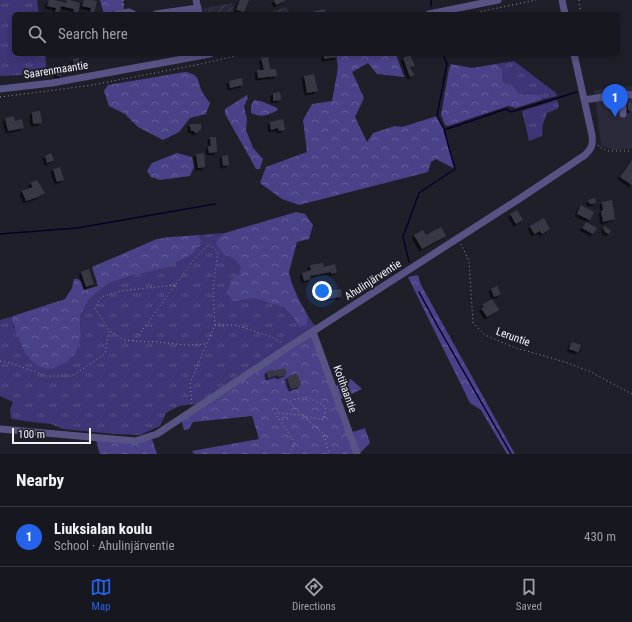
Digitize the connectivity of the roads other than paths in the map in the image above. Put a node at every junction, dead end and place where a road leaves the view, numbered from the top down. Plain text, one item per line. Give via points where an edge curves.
1 (498, 0) edge
2 (562, 0) edge
3 (197, 7) edge
4 (168, 12) edge
5 (439, 12) edge
6 (565, 12) edge
7 (196, 56) edge
8 (574, 56) edge
9 (0, 88) edge
10 (623, 94) junction
11 (632, 95) edge
12 (584, 100) junction
13 (623, 114) dead end
14 (313, 332) junction
15 (0, 429) edge
16 (357, 454) edge

1 - 5 street
2 - 6 street
3 - 4 street
7 - 9 street, Saarenmaantie via 52,83
8 - 12 street, Ahulinjärventie
10 - 11 street
10 - 12 street
10 - 13 street
12 - 14 street, Ahulinjärventie via 593,141 591,149 585,155
14 - 15 street, Ahulinjärventie via 157,434 135,441
14 - 16 street, Kotihaantie

